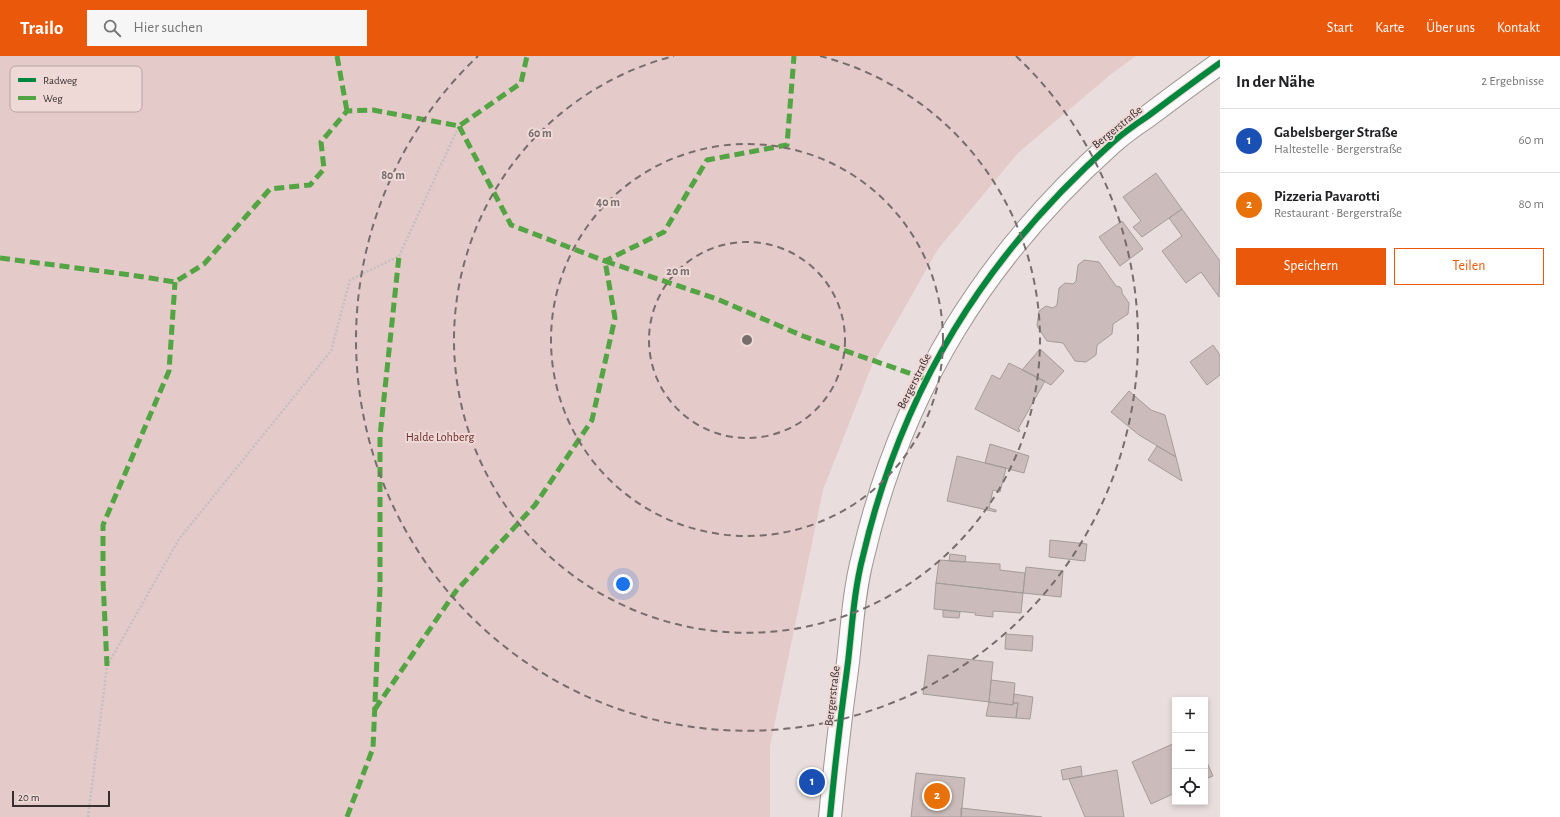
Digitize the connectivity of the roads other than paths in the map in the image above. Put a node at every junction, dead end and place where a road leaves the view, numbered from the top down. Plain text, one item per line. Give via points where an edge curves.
1 (1220, 63) edge
2 (830, 817) edge

1 - 2 main road, Bergerstraße via 1114,141 1059,193 1019,237 986,281 926,379 894,451 862,558

